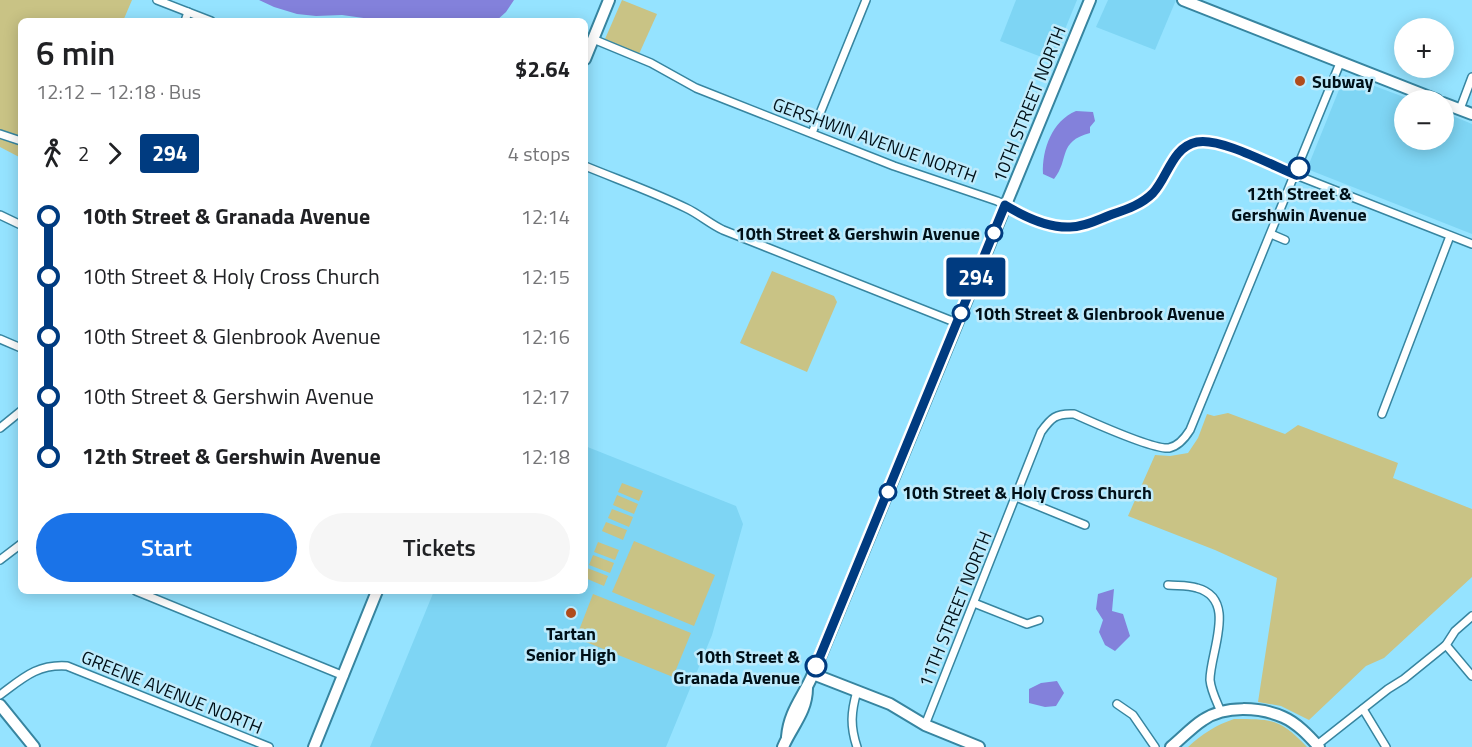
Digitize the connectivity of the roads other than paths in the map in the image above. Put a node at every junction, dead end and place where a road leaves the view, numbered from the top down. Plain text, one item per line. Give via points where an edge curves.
1 (158, 0) edge
2 (609, 0) edge
3 (866, 0) edge
4 (1090, 0) edge
5 (1183, 0) edge
6 (188, 12) junction
7 (186, 18) edge
8 (203, 18) edge
9 (593, 39) junction
10 (588, 51) edge
11 (1340, 63) junction
12 (1472, 77) edge
13 (1411, 90) edge
14 (1454, 107) edge
15 (1460, 109) junction
16 (1472, 114) edge
17 (812, 133) junction
18 (0, 134) edge
19 (18, 140) edge
20 (588, 167) edge
21 (1296, 175) junction
22 (1005, 205) junction
23 (0, 215) edge
24 (18, 224) edge
25 (1271, 234) junction
26 (1450, 236) junction
27 (1285, 240) dead end
28 (1472, 244) edge
29 (957, 323) junction
30 (0, 339) edge
31 (18, 347) edge
32 (18, 413) edge
33 (1382, 414) dead end
34 (0, 428) edge
35 (1016, 497) junction
36 (1085, 525) dead end
37 (18, 546) edge
38 (0, 560) edge
39 (1168, 585) dead end
40 (143, 594) edge
41 (376, 594) edge
42 (974, 603) junction
43 (1472, 616) edge
44 (1039, 620) dead end
45 (1446, 645) junction
46 (813, 674) junction
47 (344, 676) junction
48 (1472, 676) edge
49 (857, 691) junction
50 (0, 695) edge
51 (1117, 704) dead end
52 (0, 705) edge
53 (1363, 709) junction
54 (1221, 712) junction
55 (925, 724) junction
56 (785, 742) edge
57 (30, 746) edge
58 (974, 746) edge
59 (1318, 746) edge
60 (268, 747) edge
61 (314, 747) edge
62 (857, 747) edge
63 (1155, 747) edge
64 (1171, 747) edge
65 (1386, 747) edge

1 - 6 street
2 - 9 main road
3 - 17 street
4 - 22 main road, 10TH STREET NORTH
5 - 11 main road
6 - 7 street
6 - 8 street
9 - 10 main road
9 - 17 street, GERSHWIN AVENUE NORTH via 651,63 696,88
11 - 13 main road
11 - 21 street
12 - 15 street
14 - 15 main road
15 - 16 main road
17 - 22 street, GERSHWIN AVENUE NORTH
18 - 19 street
20 - 29 street via 653,192 723,230
21 - 22 street, GERSHWIN AVENUE NORTH via 1235,149 1197,142 1176,156 1154,192 1137,206 1083,225 1068,228 1044,223
21 - 25 street
21 - 26 street, GERSHWIN AVENUE NORTH
22 - 29 main road, 10TH STREET NORTH
23 - 24 street
25 - 27 street
25 - 35 street, 11TH STREET NORTH via 1183,441 1170,448 1155,447 1074,414 1060,414 1051,418 1038,438
26 - 28 street, GERSHWIN AVENUE NORTH
26 - 33 street
29 - 46 main road, 10TH STREET NORTH
30 - 31 street
32 - 34 street
35 - 36 street
35 - 42 street, 11TH STREET NORTH
37 - 38 street
39 - 54 street via 1196,588 1216,602 1220,613 1210,681
40 - 47 street
41 - 47 main road
42 - 44 street via 1027,624
42 - 55 street, 11TH STREET NORTH
43 - 45 street
45 - 48 street
45 - 53 street
46 - 49 main road
46 - 56 main road, 10TH STREET NORTH via 795,728
47 - 61 main road
49 - 55 main road
49 - 62 street via 850,713
50 - 60 street, GREENE AVENUE NORTH via 32,671 67,666
51 - 63 street via 1133,715
52 - 57 main road
53 - 59 street
53 - 65 street
54 - 59 main road via 1234,708 1284,717
54 - 64 main road via 1204,719
55 - 58 main road

